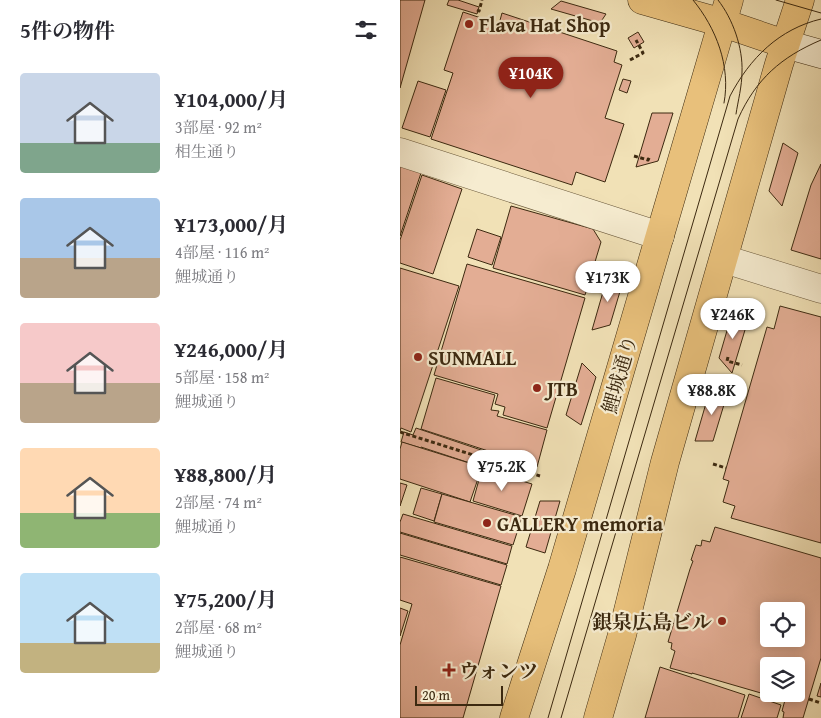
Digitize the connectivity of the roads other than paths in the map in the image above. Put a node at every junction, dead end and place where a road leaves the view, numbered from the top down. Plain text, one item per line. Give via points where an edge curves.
1 (642, 0) edge
2 (800, 0) edge
3 (726, 11) edge
4 (785, 44) junction
5 (821, 54) edge
6 (400, 152) edge
7 (660, 236) junction
8 (724, 259) junction
9 (821, 289) edge
10 (514, 718) edge
11 (598, 718) edge

1 - 3 highway
2 - 4 highway
3 - 4 highway
3 - 7 highway, 鯉城通り
4 - 5 street
4 - 8 highway
6 - 7 street
7 - 10 highway, 鯉城通り via 565,560
8 - 9 street
8 - 11 highway via 665,462

